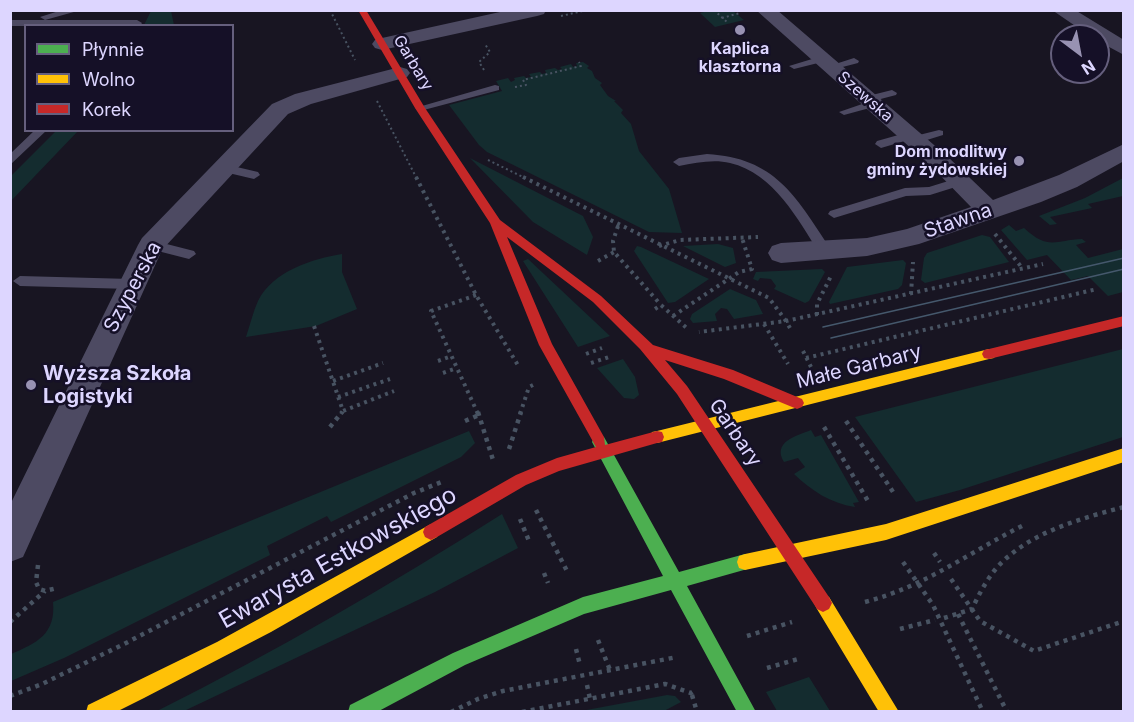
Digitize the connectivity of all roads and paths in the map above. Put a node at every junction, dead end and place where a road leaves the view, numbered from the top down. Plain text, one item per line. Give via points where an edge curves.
1 (77, 10) edge
2 (330, 10) edge
3 (362, 10) edge
4 (537, 10) edge
5 (714, 10) edge
6 (765, 10) edge
7 (1061, 10) edge
8 (143, 11) edge
9 (508, 13) edge
10 (741, 13) dead end
11 (722, 18) junction
12 (10, 23) edge
13 (24, 23) junction
14 (136, 24) edge
15 (728, 24) dead end
16 (479, 37) dead end
17 (382, 44) junction
18 (1121, 45) edge
19 (854, 61) dead end
20 (579, 62) dead end
21 (826, 63) junction
22 (794, 66) dead end
23 (400, 73) junction
24 (367, 82) junction
25 (495, 88) junction
26 (877, 99) junction
27 (420, 108) junction
28 (844, 112) dead end
29 (40, 132) edge
30 (939, 133) dead end
31 (912, 138) junction
32 (881, 144) dead end
33 (1124, 151) edge
34 (485, 158) dead end
35 (10, 160) edge
36 (679, 162) dead end
37 (224, 168) junction
38 (254, 175) dead end
39 (958, 183) junction
40 (834, 214) dead end
41 (990, 220) junction
42 (495, 222) junction
43 (618, 226) junction
44 (742, 238) dead end
45 (151, 245) junction
46 (614, 252) junction
47 (781, 253) dead end
48 (189, 254) dead end
49 (914, 254) dead end
50 (830, 258) junction
51 (598, 261) dead end
52 (1043, 264) dead end
53 (1023, 269) junction
54 (729, 279) junction
55 (20, 281) dead end
56 (131, 284) junction
57 (1097, 289) dead end
58 (911, 294) junction
59 (476, 295) junction
60 (661, 305) junction
61 (655, 309) dead end
62 (817, 315) junction
63 (673, 316) junction
64 (786, 321) junction
65 (1124, 321) edge
66 (494, 322) dead end
67 (764, 324) junction
68 (314, 326) dead end
69 (790, 328) dead end
70 (648, 349) junction
71 (803, 351) dead end
72 (615, 355) dead end
73 (452, 356) junction
74 (784, 357) dead end
75 (806, 358) junction
76 (438, 361) dead end
77 (383, 363) dead end
78 (589, 364) dead end
79 (457, 368) junction
80 (813, 368) dead end
81 (443, 373) dead end
82 (390, 379) dead end
83 (333, 381) junction
84 (540, 382) dead end
85 (394, 391) dead end
86 (338, 398) junction
87 (797, 403) junction
88 (343, 411) junction
89 (479, 415) junction
90 (846, 420) dead end
91 (465, 421) dead end
92 (706, 424) junction
93 (823, 425) dead end
94 (330, 427) dead end
95 (604, 450) junction
96 (508, 454) dead end
97 (1124, 455) edge
98 (500, 457) dead end
99 (494, 463) junction
100 (483, 464) dead end
101 (453, 477) dead end
102 (896, 496) dead end
103 (868, 502) dead end
104 (1124, 507) edge
105 (517, 515) dead end
106 (1031, 523) dead end
107 (545, 529) dead end
108 (529, 541) dead end
109 (10, 545) edge
110 (790, 551) junction
111 (39, 560) dead end
112 (903, 561) dead end
113 (570, 577) dead end
114 (676, 579) junction
115 (951, 579) dead end
116 (919, 584) junction
117 (57, 588) dead end
118 (45, 591) junction
119 (893, 595) dead end
120 (972, 609) junction
121 (958, 614) junction
122 (944, 618) dead end
123 (935, 620) dead end
124 (1124, 621) edge
125 (10, 622) edge
126 (778, 626) dead end
127 (900, 629) dead end
128 (597, 634) dead end
129 (737, 639) dead end
130 (574, 643) dead end
131 (683, 655) dead end
132 (798, 659) dead end
133 (580, 665) dead end
134 (765, 668) dead end
135 (610, 670) junction
136 (587, 685) dead end
137 (701, 689) dead end
138 (691, 693) junction
139 (10, 696) edge
140 (590, 699) junction
141 (95, 711) edge
142 (357, 711) edge
143 (451, 711) edge
144 (522, 711) edge
145 (698, 711) edge
146 (747, 711) edge
147 (890, 711) edge
148 (983, 711) edge
149 (1007, 711) edge

1 - 13 lane
2 - 24 path
3 - 17 street, Garbary
4 - 9 street
5 - 11 path
6 - 21 street, Szewska
7 - 18 street
8 - 14 lane
9 - 17 street
10 - 11 path
11 - 15 path
12 - 13 lane
13 - 14 lane
16 - 25 path via 490,52 479,62
17 - 23 street, Garbary
19 - 21 lane
20 - 25 path via 581,66 523,80 526,85 497,91
21 - 22 lane
21 - 26 street, Szewska
23 - 24 street, Szyperska
23 - 27 street, Garbary
24 - 37 street, Szyperska via 287,105
24 - 59 path
25 - 27 lane
26 - 28 lane
26 - 31 street, Szewska
27 - 42 street, Garbary
29 - 35 lane
30 - 31 lane
31 - 32 lane
31 - 39 street, Szewska
33 - 41 street, Stawna
34 - 43 path
36 - 50 lane via 704,156 735,159 764,171
37 - 38 lane
37 - 45 street, Szyperska
39 - 40 lane via 930,191 905,192
39 - 41 street, Szewska
41 - 50 street, Stawna
41 - 53 path
42 - 70 street, Garbary via 597,299
42 - 95 street, Garbary via 546,345
43 - 46 path
43 - 54 path
44 - 54 path via 752,268
45 - 48 lane
45 - 56 street, Szyperska
46 - 51 path
46 - 60 path
47 - 50 street, Stawna
49 - 58 path
50 - 62 path via 832,275 817,304
52 - 53 path
53 - 58 path
54 - 63 path
54 - 64 path via 769,298
55 - 56 lane
56 - 109 street, Szyperska
57 - 75 path
58 - 62 path
59 - 66 path
59 - 73 path via 431,311
60 - 61 path
60 - 63 path
62 - 64 path
63 - 67 path via 690,331
64 - 67 path
64 - 69 path
65 - 87 street, Małe Garbary
67 - 74 path
68 - 83 path
70 - 87 street via 729,374
70 - 92 street, Garbary
71 - 75 path
72 - 78 path
73 - 76 path
73 - 79 path
75 - 80 path
77 - 83 path
79 - 81 path
79 - 89 path
82 - 86 path
83 - 86 path
84 - 96 path via 529,387
85 - 88 path
86 - 88 path
87 - 92 street, Małe Garbary
88 - 94 path
89 - 91 path
89 - 99 path
90 - 102 path
92 - 95 street, Małe Garbary
92 - 110 street, Garbary
93 - 103 path
95 - 114 street, Garbary
95 - 141 street, Ewarysta Estkowskiego via 521,480 295,610 184,670
97 - 110 street via 904,526
98 - 99 path
99 - 100 path
101 - 139 path via 414,493 124,644
104 - 120 path via 1051,532 1010,555 983,585
105 - 108 path
106 - 116 path via 999,537
107 - 113 path
110 - 114 street
110 - 147 street, Garbary
111 - 118 path via 36,582
112 - 116 path
114 - 142 street via 562,614 459,659
114 - 146 street, Garbary
115 - 120 path
116 - 119 path
116 - 148 path via 940,619
117 - 118 path
118 - 125 path
120 - 121 path
120 - 124 path via 980,621 1034,651
121 - 122 path
121 - 149 path
123 - 127 path
126 - 129 path
128 - 135 path
130 - 133 path
131 - 135 path
132 - 134 path
135 - 143 path via 503,691
136 - 140 path
137 - 138 path
138 - 140 path via 665,684
138 - 145 path
140 - 144 path

